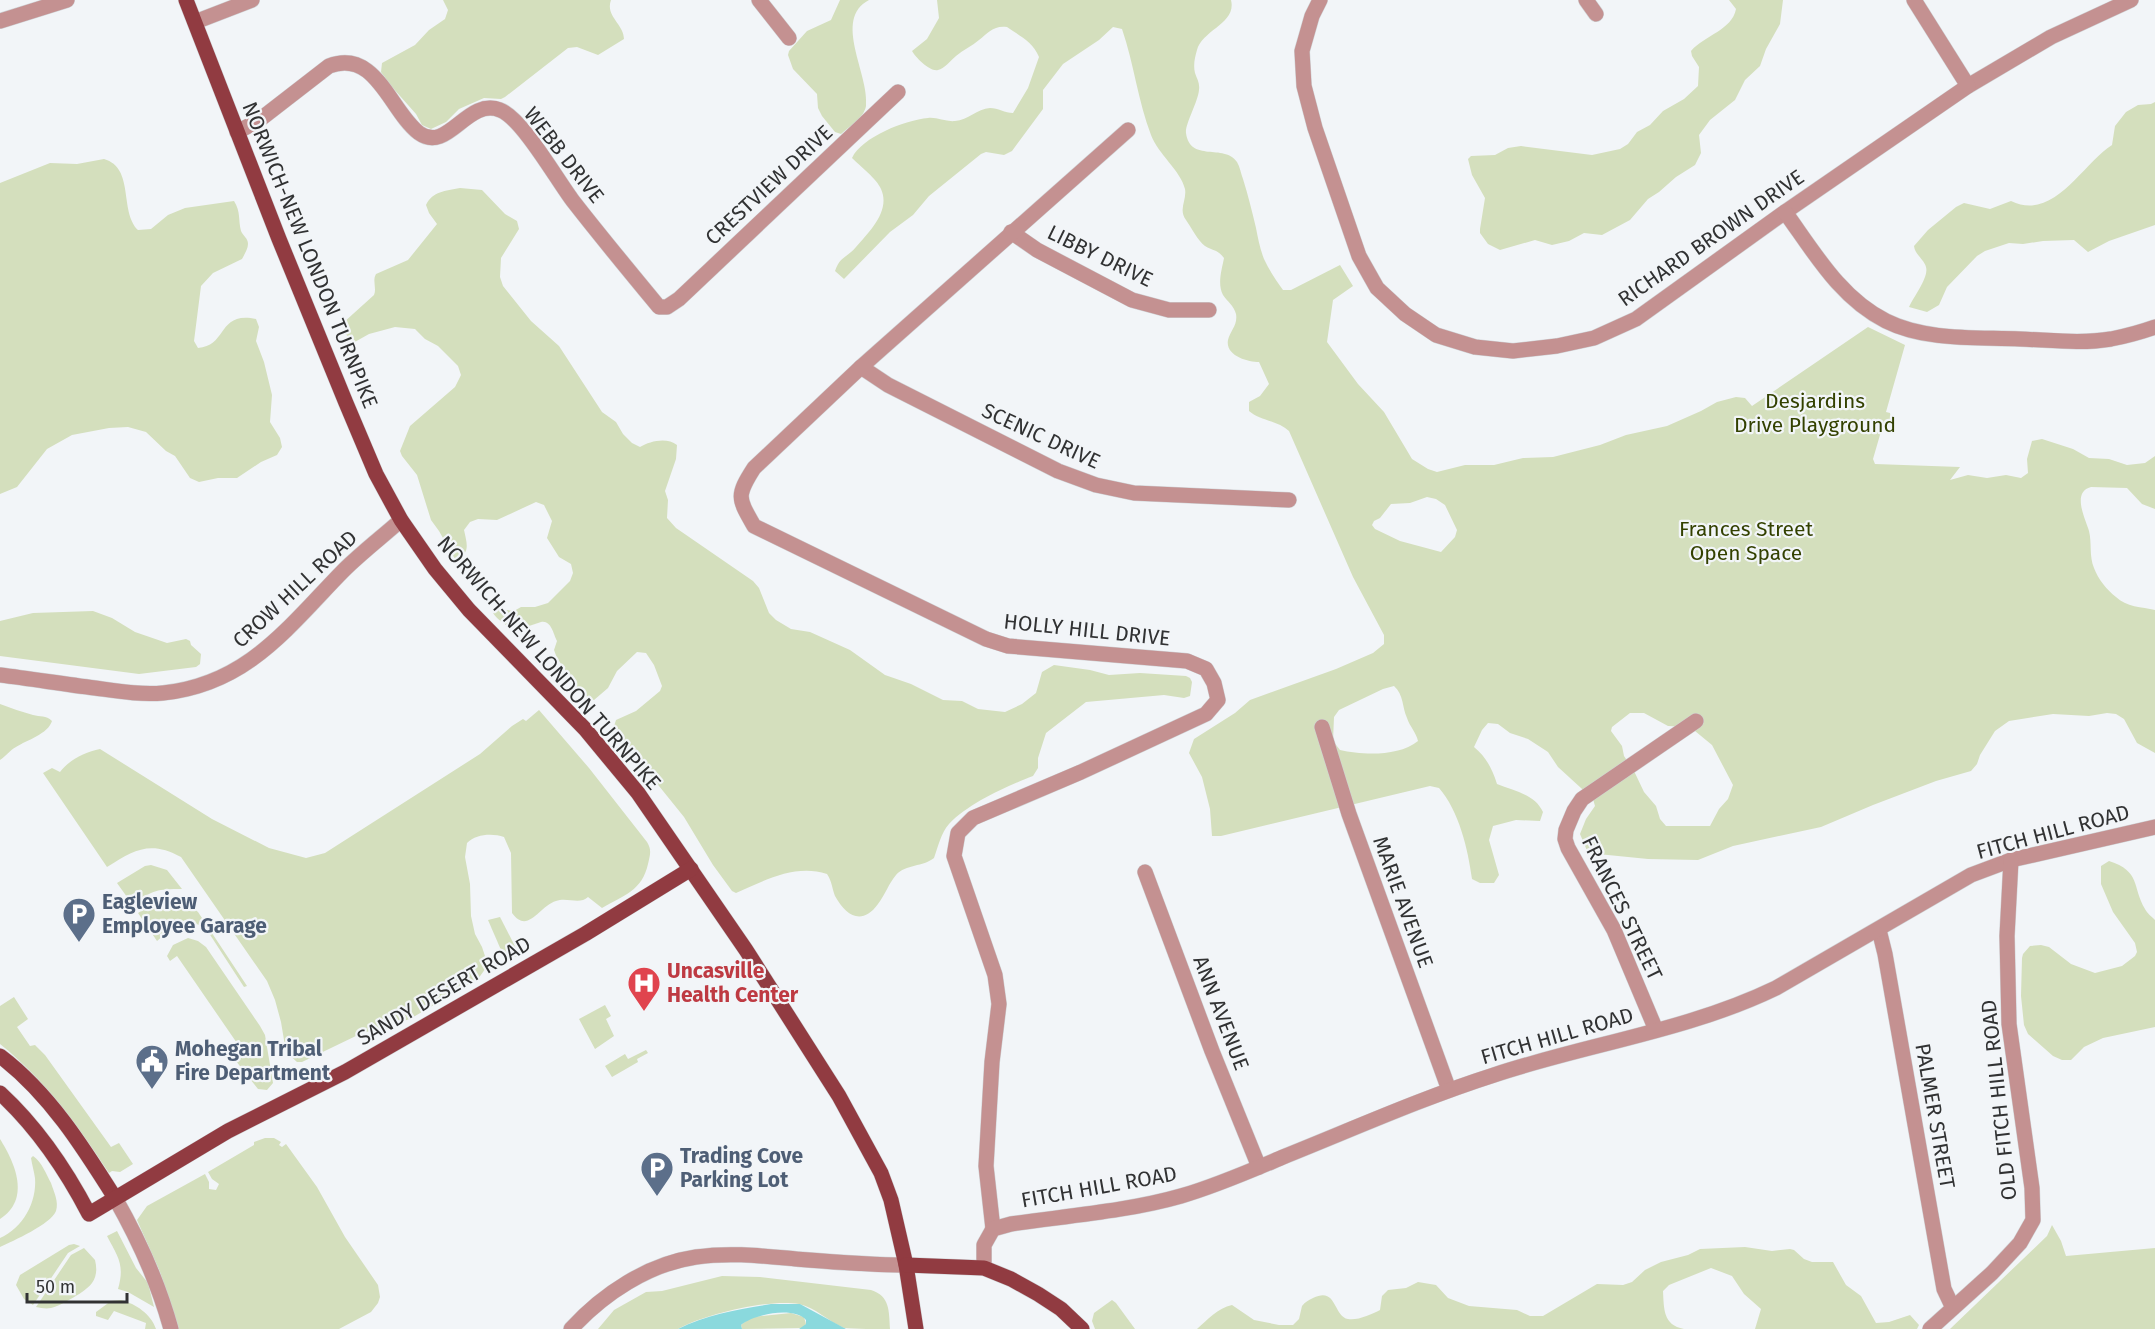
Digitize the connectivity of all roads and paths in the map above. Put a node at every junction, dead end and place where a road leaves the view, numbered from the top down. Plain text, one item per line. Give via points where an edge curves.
1 (67, 0) edge
2 (186, 0) edge
3 (252, 0) edge
4 (759, 0) edge
5 (1320, 0) edge
6 (1587, 0) edge
7 (1914, 0) edge
8 (2132, 0) edge
9 (1596, 14) dead end
10 (0, 21) edge
11 (195, 22) junction
12 (789, 38) dead end
13 (1968, 86) junction
14 (898, 92) dead end
15 (1128, 130) dead end
16 (237, 132) junction
17 (1785, 212) junction
18 (1011, 232) junction
19 (667, 307) joint
20 (1209, 309) dead end
21 (2155, 327) edge
22 (861, 367) junction
23 (1289, 500) dead end
24 (401, 520) junction
25 (0, 675) edge
26 (1696, 721) dead end
27 (1322, 727) dead end
28 (2155, 827) edge
29 (2011, 860) junction
30 (691, 869) junction
31 (1145, 872) dead end
32 (1879, 930) junction
33 (1656, 1030) junction
34 (0, 1056) edge
35 (1449, 1090) junction
36 (0, 1093) edge
37 (1259, 1167) junction
38 (115, 1198) junction
39 (993, 1229) junction
40 (906, 1265) junction
41 (984, 1268) junction
42 (1953, 1308) junction
43 (171, 1329) edge
44 (572, 1329) edge
45 (916, 1329) edge
46 (1082, 1329) edge
47 (1930, 1329) edge

1 - 10 street
2 - 11 main road, NORWICH-NEW LONDON TURNPIKE
3 - 11 street
4 - 12 street
5 - 17 street, RICHARD BROWN DRIVE via 1302,51 1304,86 1359,256 1377,288 1436,335 1475,347 1513,351 1594,338 1636,319
6 - 9 street
7 - 13 street
8 - 13 street, RICHARD BROWN DRIVE via 2051,38
11 - 16 main road, NORWICH-NEW LONDON TURNPIKE
13 - 17 street, RICHARD BROWN DRIVE
14 - 19 street, CRESTVIEW DRIVE
15 - 18 street, HOLLY HILL DRIVE
16 - 19 street, WEBB DRIVE via 338,62 351,62 365,69 412,127 432,139 472,113 487,108 500,110 525,133 572,201 659,307
16 - 24 main road, NORWICH-NEW LONDON TURNPIKE via 376,474
17 - 21 street via 1848,294 1886,322 1911,330 2077,342 2110,339
18 - 20 street, LIBBY DRIVE via 1132,300 1169,310
18 - 22 street, HOLLY HILL DRIVE
22 - 23 street, SCENIC DRIVE via 888,386 1058,471 1096,485 1134,493
22 - 39 street, HOLLY HILL DRIVE via 754,468 741,488 741,504 754,526 986,639 1020,647 1187,661 1206,669 1218,700 1206,714 973,818 958,833 954,855 995,975 999,1004 986,1166
24 - 25 street, CROW HILL ROAD via 266,649 222,677 190,689 133,693
24 - 30 main road, NORWICH-NEW LONDON TURNPIKE via 469,610 592,738 638,793
26 - 33 street, FRANCES STREET via 1582,799 1565,835 1568,848 1618,940
27 - 35 street, MARIE AVENUE via 1356,835
28 - 29 street, FITCH HILL ROAD
29 - 32 street, FITCH HILL ROAD via 1971,875
29 - 42 street, OLD FITCH HILL ROAD via 2008,1024 2032,1188 2033,1220 2020,1244
30 - 38 main road, SANDY DESERT ROAD via 345,1072 228,1131
30 - 40 main road, NORWICH-NEW LONDON TURNPIKE via 862,1135 891,1200
31 - 37 street, ANN AVENUE
32 - 33 street, FITCH HILL ROAD via 1749,1001
32 - 42 street, PALMER STREET via 1944,1290
33 - 35 street, FITCH HILL ROAD
34 - 38 main road via 55,1111
35 - 37 street, FITCH HILL ROAD
36 - 38 main road, SANDY DESERT ROAD via 52,1150 89,1214
37 - 39 street, FITCH HILL ROAD via 1156,1202
38 - 43 street via 144,1251
39 - 41 street via 984,1245
40 - 41 main road
40 - 44 street via 747,1254 694,1257 628,1282
40 - 45 main road, NORWICH-NEW LONDON TURNPIKE
41 - 46 main road via 1038,1294
42 - 47 street, OLD FITCH HILL ROAD

